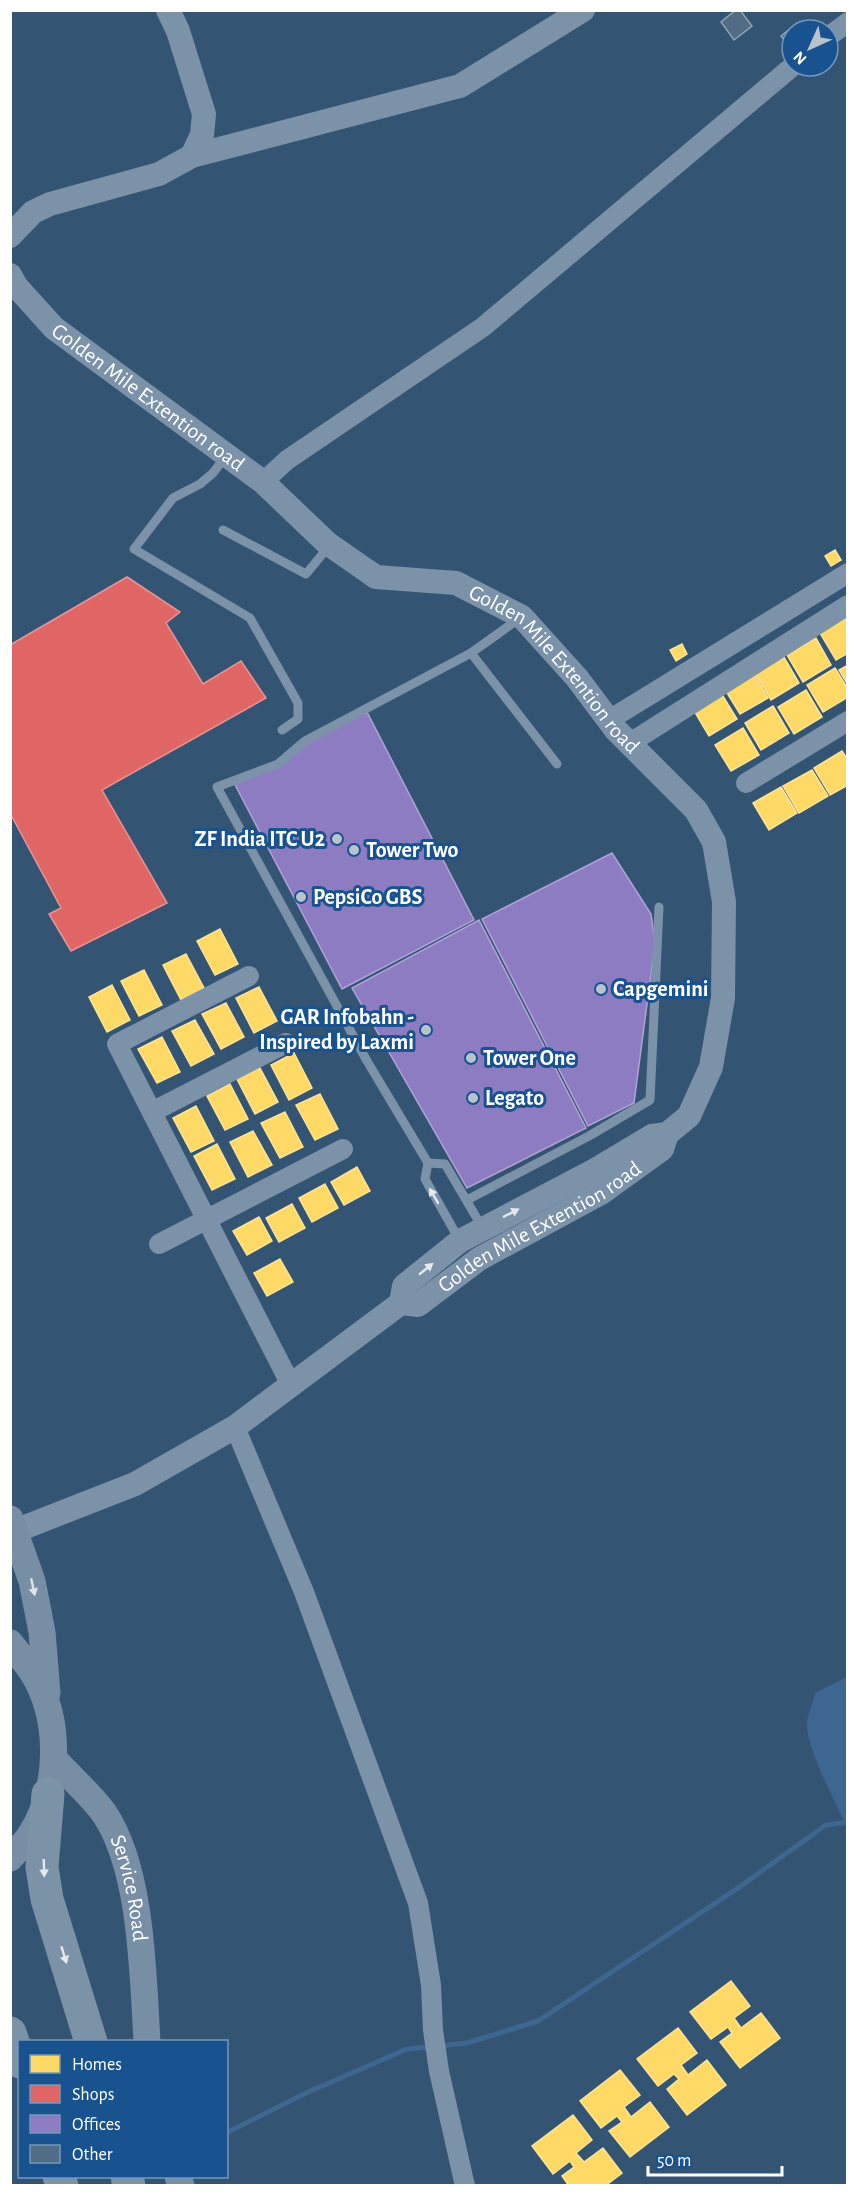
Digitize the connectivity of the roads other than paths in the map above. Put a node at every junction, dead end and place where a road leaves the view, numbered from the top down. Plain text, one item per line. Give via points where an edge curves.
1 (168, 10) edge
2 (583, 10) edge
3 (780, 77) edge
4 (192, 156) junction
5 (10, 236) edge
6 (10, 275) edge
7 (226, 456) junction
8 (263, 482) junction
9 (223, 530) dead end
10 (330, 545) junction
11 (848, 573) edge
12 (848, 605) edge
13 (522, 617) junction
14 (471, 653) junction
15 (609, 720) junction
16 (848, 721) edge
17 (282, 730) dead end
18 (630, 743) junction
19 (557, 764) dead end
20 (746, 783) dead end
21 (659, 907) dead end
22 (249, 976) dead end
23 (286, 1043) dead end
24 (152, 1112) junction
25 (667, 1134) junction
26 (343, 1149) dead end
27 (428, 1163) junction
28 (467, 1200) junction
29 (207, 1220) junction
30 (483, 1228) junction
31 (460, 1241) junction
32 (159, 1244) dead end
33 (401, 1303) junction
34 (291, 1385) junction
35 (235, 1427) junction
36 (13, 1525) edge
37 (10, 1643) edge
38 (49, 1711) junction
39 (54, 1759) junction
40 (48, 1794) junction
41 (10, 1858) edge
42 (10, 2033) edge
43 (90, 2040) edge
44 (147, 2040) edge
45 (18, 2056) edge
46 (465, 2186) edge

1 - 4 street via 204,114 202,135
2 - 4 street via 459,86
3 - 8 street via 483,327 286,460
4 - 5 street via 159,174 50,204 33,212
6 - 7 street, Golden Mile Extention road via 54,328
7 - 8 street, Golden Mile Extention road
7 - 17 lane via 200,484 173,498 134,549 250,618 298,704 298,719
8 - 10 street, Golden Mile Extention road
9 - 10 lane via 306,574
10 - 13 street, Golden Mile Extention road via 376,577 456,583
11 - 15 street
12 - 18 street
13 - 14 lane
13 - 15 street, Golden Mile Extention road
14 - 19 lane
14 - 27 lane via 305,741 278,764 217,787 367,1061
15 - 18 street, Golden Mile Extention road
16 - 20 street
18 - 25 street, Golden Mile Extention road via 696,810 714,842 724,902 723,998 711,1067 689,1116
21 - 28 lane via 650,1100
22 - 24 street via 117,1044
23 - 24 street
24 - 29 street
30 -> 25 street, Golden Mile Extention road via 652,1136
25 - 33 street, Golden Mile Extention road via 662,1149 601,1193 480,1259 418,1305
26 - 29 street
27 - 28 lane via 445,1164
31 -> 27 lane via 424,1179
28 - 30 lane
29 - 32 street
29 - 34 street
30 - 31 street, Golden Mile Extention road
33 -> 31 street, Golden Mile Extention road via 404,1286
33 - 34 street, Golden Mile Extention road
34 - 35 street, Golden Mile Extention road
35 - 36 street, Golden Mile Extention road via 135,1484
35 - 46 street via 304,1592 418,1903 439,2071
36 -> 38 main road via 32,1581 42,1632
37 - 38 main road via 34,1674
38 - 39 main road
39 - 40 main road
39 - 44 main road, Service Road via 104,1813 121,1846 134,1898
40 - 41 main road via 29,1836
40 -> 43 highway via 42,1868 47,1899
42 - 45 highway

